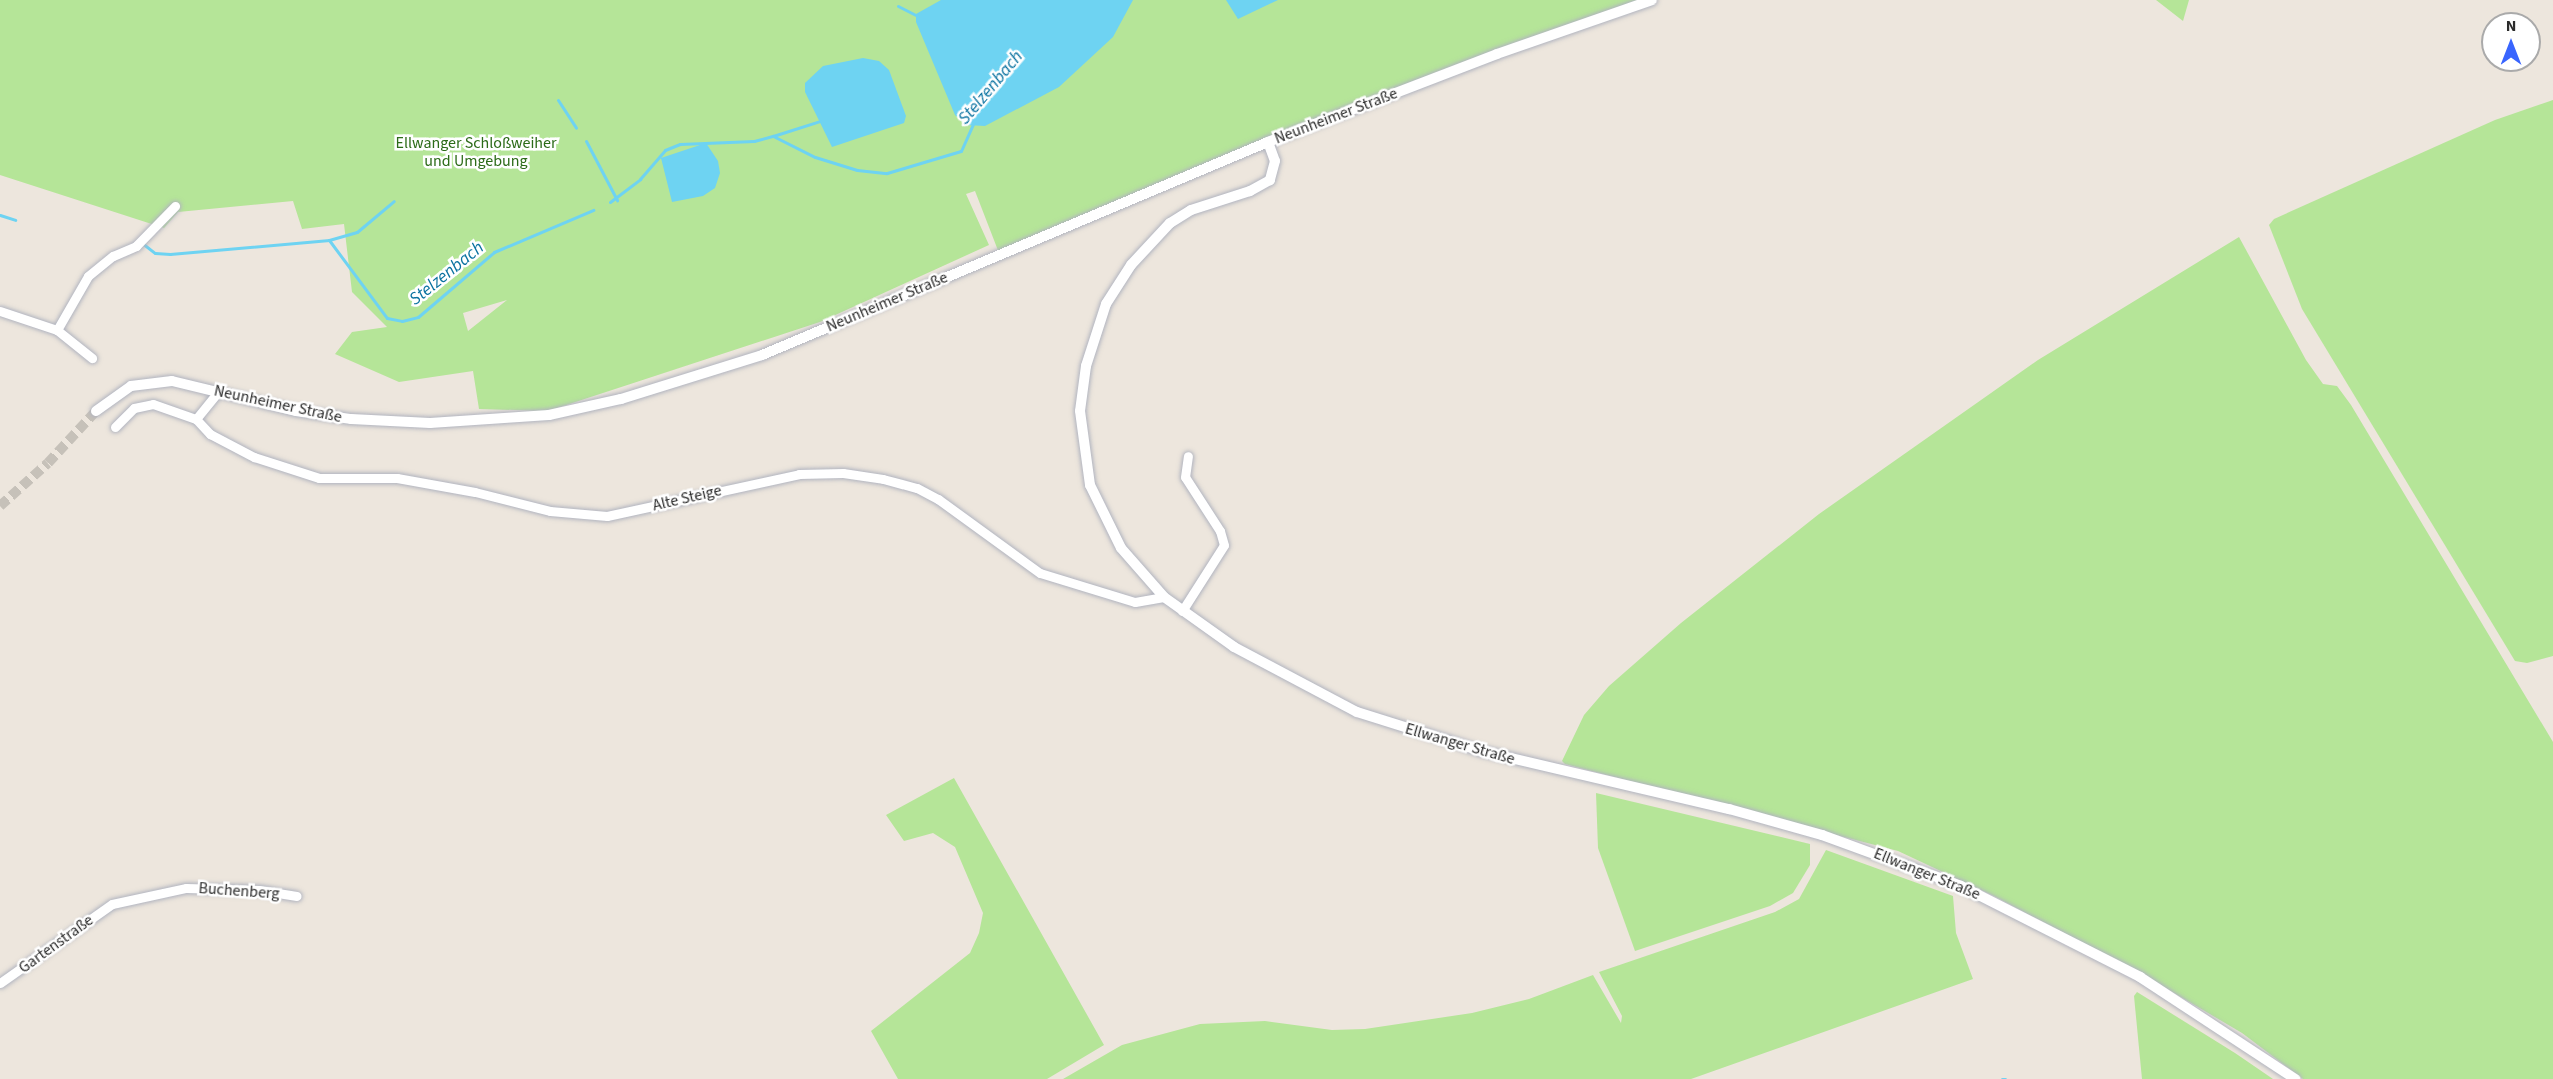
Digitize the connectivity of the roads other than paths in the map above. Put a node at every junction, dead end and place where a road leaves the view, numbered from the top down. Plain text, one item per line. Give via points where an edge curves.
1 (1652, 0) edge
2 (1269, 142) junction
3 (175, 206) dead end
4 (0, 311) edge
5 (57, 330) junction
6 (92, 358) dead end
7 (218, 392) junction
8 (96, 411) tunnel mouth
9 (196, 419) junction
10 (115, 427) dead end
11 (1188, 456) dead end
12 (1164, 597) junction
13 (1182, 611) junction
14 (297, 896) dead end
15 (112, 904) joint
16 (0, 983) edge
17 (2295, 1079) edge

1 - 2 street, Neunheimer Straße via 1497,54
2 - 7 street, Neunheimer Straße via 762,355 621,399 549,415 430,423 351,420
2 - 12 street, Ellwanger Straße via 1275,161 1270,180 1250,191 1191,210 1170,223 1131,264 1106,304 1086,366 1080,411 1090,485 1121,548
3 - 5 street via 136,246 100,264 88,276
4 - 5 street
5 - 6 street
7 - 8 street, Neunheimer Straße via 172,381 149,382 115,394
7 - 9 street
9 - 10 street, Alte Steige via 153,404 135,408
9 - 12 street, Alte Steige via 210,434 255,457 319,478 397,478 561,512 607,516 799,474 843,473 883,479 917,488 938,499 1040,573 1135,602
11 - 13 street via 1185,477 1220,531 1224,545
12 - 13 street, Ellwanger Straße
13 - 17 street, Ellwanger Straße via 1234,647 1303,686 1412,731 1741,812 1822,835 1961,886 2140,977
14 - 15 street, Buchenberg via 259,890 186,888
15 - 16 street, Gartenstraße

